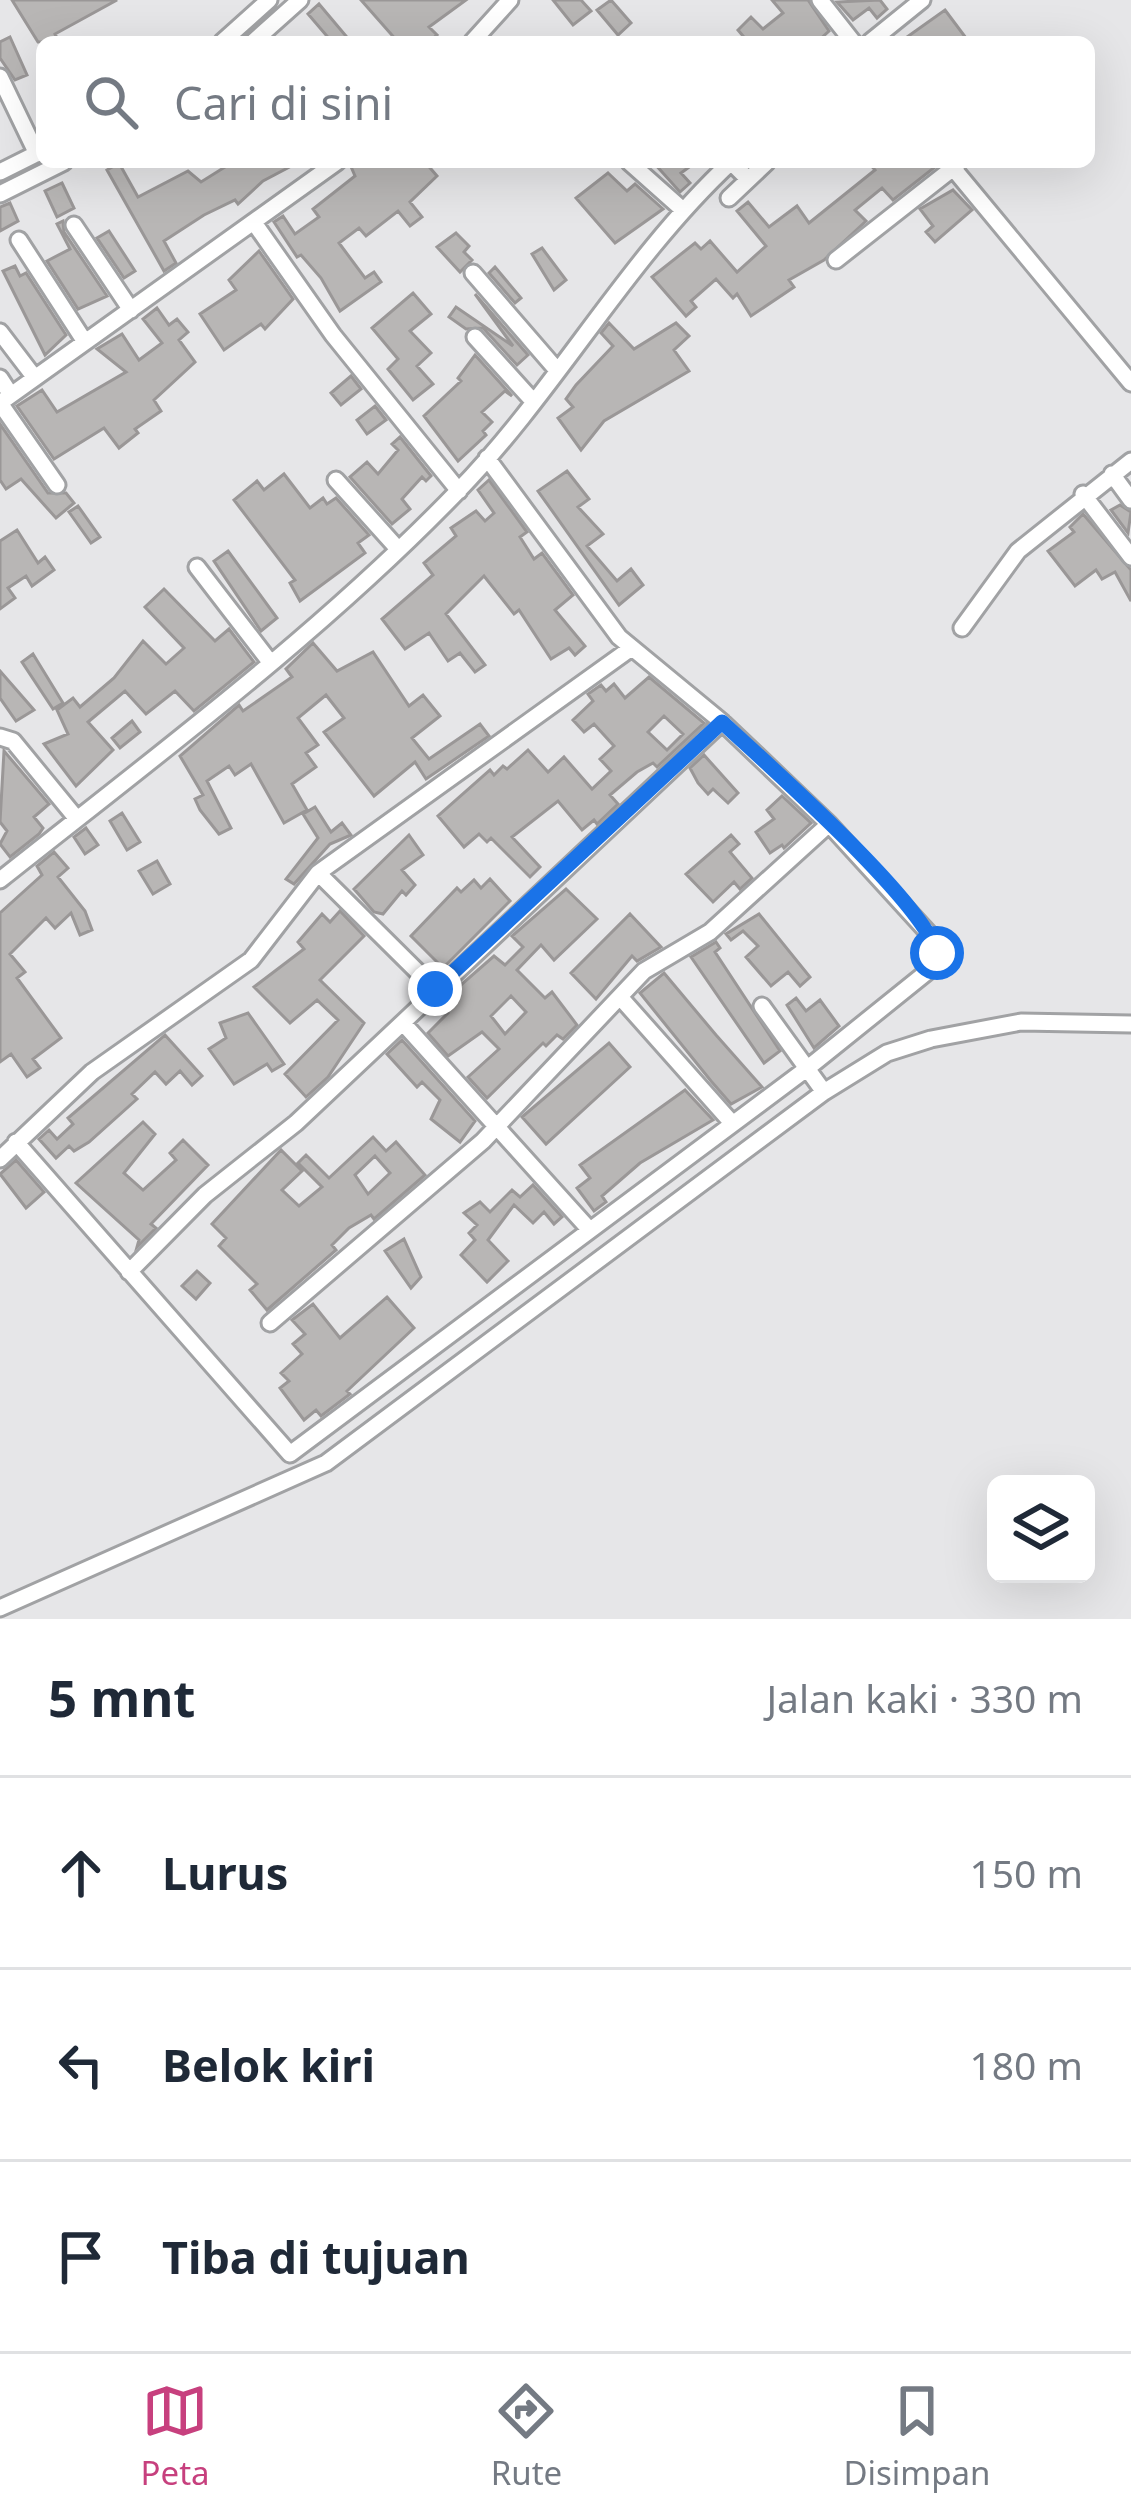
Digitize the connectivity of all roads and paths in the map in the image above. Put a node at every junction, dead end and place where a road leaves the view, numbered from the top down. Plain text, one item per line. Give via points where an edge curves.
1 (268, 0) edge
2 (300, 0) edge
3 (510, 0) edge
4 (820, 0) edge
5 (922, 0) edge
6 (229, 36) edge
7 (261, 36) edge
8 (477, 36) edge
9 (848, 36) edge
10 (877, 36) edge
11 (0, 77) edge
12 (36, 147) edge
13 (36, 154) edge
14 (52, 168) edge
15 (329, 168) edge
16 (636, 168) edge
17 (725, 168) edge
18 (737, 168) edge
19 (760, 168) edge
20 (949, 168) edge
21 (957, 168) edge
22 (0, 172) edge
23 (748, 179) junction
24 (0, 194) edge
25 (729, 198) dead end
26 (683, 210) junction
27 (255, 224) junction
28 (74, 225) dead end
29 (19, 240) dead end
30 (836, 260) dead end
31 (473, 273) dead end
32 (131, 310) junction
33 (0, 332) edge
34 (475, 338) dead end
35 (86, 342) junction
36 (556, 369) junction
37 (0, 378) edge
38 (35, 378) junction
39 (1131, 383) edge
40 (4, 400) edge
41 (532, 400) junction
42 (487, 458) junction
43 (1131, 461) edge
44 (1112, 474) junction
45 (336, 480) dead end
46 (57, 485) dead end
47 (458, 490) junction
48 (1083, 494) junction
49 (1131, 500) edge
50 (398, 549) junction
51 (1131, 557) edge
52 (197, 567) dead end
53 (962, 628) dead end
54 (629, 649) junction
55 (270, 662) junction
56 (722, 722) junction
57 (0, 737) edge
58 (76, 818) junction
59 (829, 824) junction
60 (318, 873) junction
61 (0, 880) edge
62 (435, 989) junction
63 (620, 998) junction
64 (762, 1006) dead end
65 (404, 1023) junction
66 (1131, 1024) edge
67 (809, 1066) junction
68 (824, 1092) junction
69 (496, 1123) junction
70 (732, 1123) junction
71 (16, 1142) junction
72 (0, 1159) edge
73 (588, 1228) junction
74 (129, 1272) junction
75 (270, 1323) dead end
76 (290, 1454) junction
77 (304, 1475) junction
78 (0, 1608) edge

1 - 6 street
2 - 7 street
3 - 8 street
4 - 9 street
5 - 10 street
11 - 12 street
13 - 22 street
14 - 24 street
15 - 27 street
16 - 26 street
17 - 26 street
18 - 23 street
19 - 23 street
20 - 30 street
21 - 39 street
23 - 25 street
26 - 36 street
27 - 32 street
27 - 47 street
28 - 32 street
29 - 35 street
31 - 36 street
32 - 35 street
33 - 38 street
34 - 41 street
35 - 38 street
36 - 41 street
37 - 40 street
38 - 40 street
40 - 46 street
41 - 42 street
42 - 47 street
42 - 54 street
43 - 44 street
44 - 48 street
44 - 49 street
45 - 50 street
47 - 50 street
48 - 51 street
48 - 53 street via 1018,551
50 - 55 street
52 - 55 street
54 - 56 street
54 - 60 street
55 - 58 street
56 - 59 street
56 - 62 street
57 - 58 street via 13,741
58 - 61 street
59 - 63 street via 710,932 644,971
59 - 67 street via 933,938 937,964
60 - 62 street
60 - 71 street via 251,960 92,1072
62 - 65 street
63 - 69 street
63 - 70 street
64 - 67 street
65 - 69 street
65 - 74 street via 205,1195
66 - 68 street via 1021,1022 931,1039 887,1053
67 - 68 street
67 - 70 street
68 - 77 street via 410,1405
69 - 73 street
69 - 75 street
70 - 73 street
71 - 72 street
71 - 74 street
73 - 76 street
74 - 76 street
76 - 77 street
77 - 78 street

